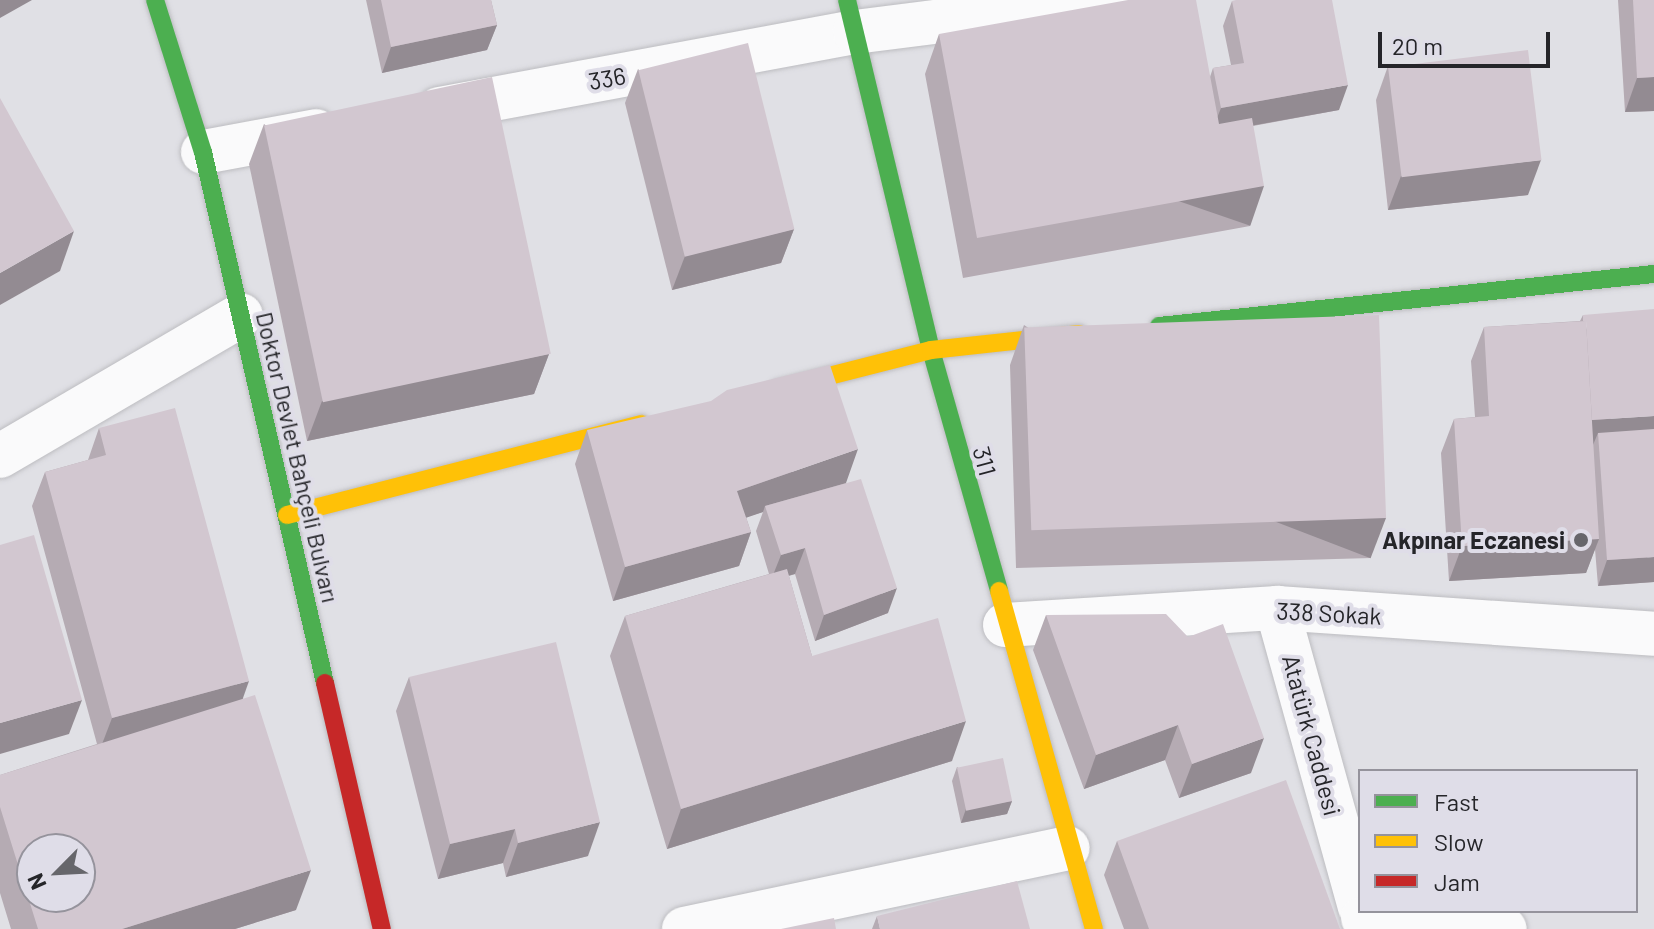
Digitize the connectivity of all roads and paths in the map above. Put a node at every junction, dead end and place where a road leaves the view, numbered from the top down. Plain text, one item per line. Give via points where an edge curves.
1 (155, 0) edge
2 (1108, 0) edge
3 (851, 16) edge
4 (405, 115) edge
5 (358, 123) edge
6 (203, 152) junction
7 (1654, 274) edge
8 (241, 315) junction
9 (1135, 328) edge
10 (1104, 332) edge
11 (931, 350) junction
12 (762, 393) edge
13 (655, 420) edge
14 (0, 456) edge
15 (287, 515) junction
16 (1277, 608) junction
17 (1005, 625) junction
18 (1654, 634) edge
19 (1068, 848) junction
20 (1358, 898) edge
21 (1363, 916) edge
22 (382, 929) edge
23 (684, 929) edge
24 (1094, 929) edge
25 (1505, 929) edge

1 - 6 street, Doktor Devlet Bahçeli Bulvarı
2 - 3 street, 336
3 - 4 street, 336
3 - 11 street, 311
5 - 6 street
6 - 8 street, Doktor Devlet Bahçeli Bulvarı
7 - 9 street
8 - 14 street
8 - 15 street, Doktor Devlet Bahçeli Bulvarı
10 - 11 street
11 - 12 street
11 - 17 street, 311
13 - 15 street
15 - 22 street, Doktor Devlet Bahçeli Bulvarı
16 - 17 street, 338 Sokak
16 - 18 street, 338 Sokak
16 - 20 street, Atatürk Caddesi
17 - 19 street, 311
19 - 23 street
19 - 24 street, 311
21 - 25 street

